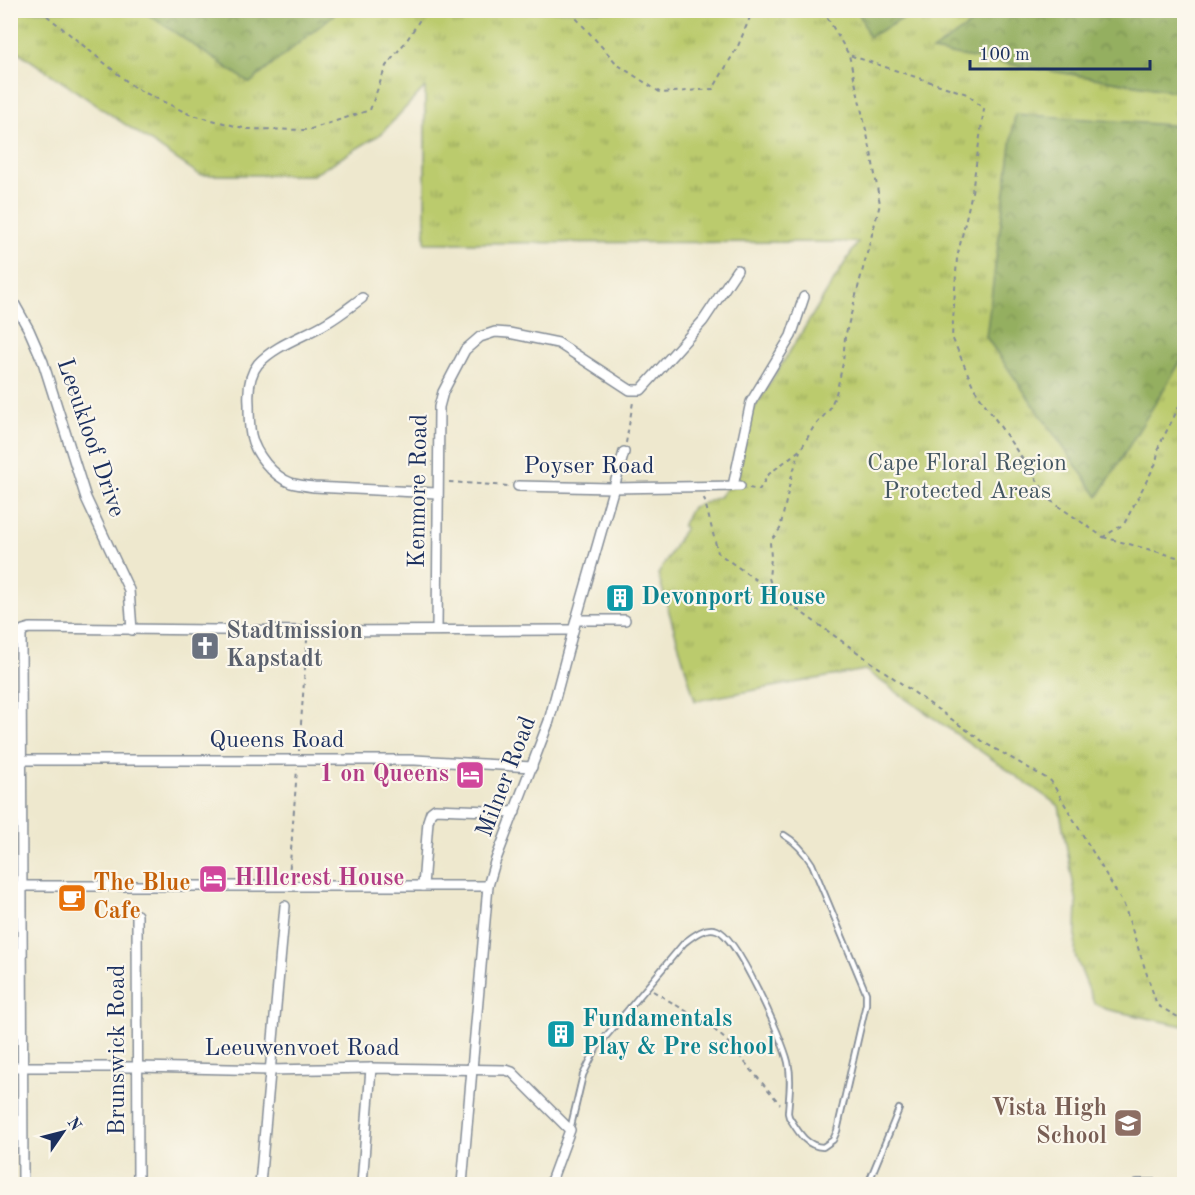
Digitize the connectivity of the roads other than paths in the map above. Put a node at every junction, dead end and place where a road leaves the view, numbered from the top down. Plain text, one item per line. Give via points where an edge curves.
1 (737, 270) dead end
2 (10, 296) edge
3 (804, 297) dead end
4 (362, 298) dead end
5 (624, 452) road end
6 (518, 486) road end
7 (612, 488) junction
8 (437, 493) junction
9 (625, 620) dead end
10 (574, 625) junction
11 (132, 630) junction
12 (437, 630) junction
13 (22, 760) junction
14 (532, 766) junction
15 (514, 812) junction
16 (784, 835) dead end
17 (10, 886) edge
18 (22, 886) junction
19 (423, 886) junction
20 (488, 886) junction
21 (285, 906) dead end
22 (137, 915) dead end
23 (10, 1067) edge
24 (22, 1067) junction
25 (138, 1067) junction
26 (371, 1068) junction
27 (471, 1069) junction
28 (270, 1070) junction
29 (899, 1109) dead end
30 (570, 1130) junction
31 (553, 1183) edge
32 (23, 1185) edge
33 (138, 1185) edge
34 (260, 1185) edge
35 (362, 1185) edge
36 (462, 1185) edge
37 (868, 1185) edge
38 (1137, 1185) edge
39 (1164, 1185) edge

1 - 8 street, Kenmore Road via 703,321 644,388 634,391 554,342 503,332 480,337 465,351 440,399
2 - 11 street, Leeukloof Drive via 43,362 86,498 124,577 130,595
3 - 7 street, Poyser Road via 792,336 751,402 737,486
4 - 8 street via 259,363 248,394 253,441 275,472 297,484
5 - 7 street, Milner Road
6 - 7 street, Poyser Road
7 - 10 street, Milner Road
8 - 12 street, Kenmore Road
9 - 10 street
10 - 12 street
10 - 14 street, Milner Road via 549,721
11 - 12 street
11 - 13 street via 23,630
13 - 14 street, Queens Road via 415,760
13 - 18 street
14 - 15 street, Milner Road
15 - 19 street via 431,812
15 - 20 street, Milner Road
16 - 30 lane via 799,846 812,864 866,993 843,1110 833,1140 823,1147 812,1146 797,1130 788,1113 789,1064 768,1007 724,934 708,929 684,943 597,1047 583,1075
17 - 18 street
18 - 19 street
18 - 24 street
19 - 20 street
20 - 27 street, Milner Road
21 - 28 street
22 - 25 street, Brunswick Road
23 - 24 street, Leeuwenvoet Road
24 - 25 street, Leeuwenvoet Road
24 - 32 street
25 - 28 street, Leeuwenvoet Road
25 - 33 street, Brunswick Road
26 - 27 street, Leeuwenvoet Road
26 - 28 street, Leeuwenvoet Road
26 - 35 street
27 - 30 street, Leeuwenvoet Road via 512,1072
27 - 36 street, Milner Road
28 - 34 street
29 - 37 lane
30 - 31 street
38 - 39 street

